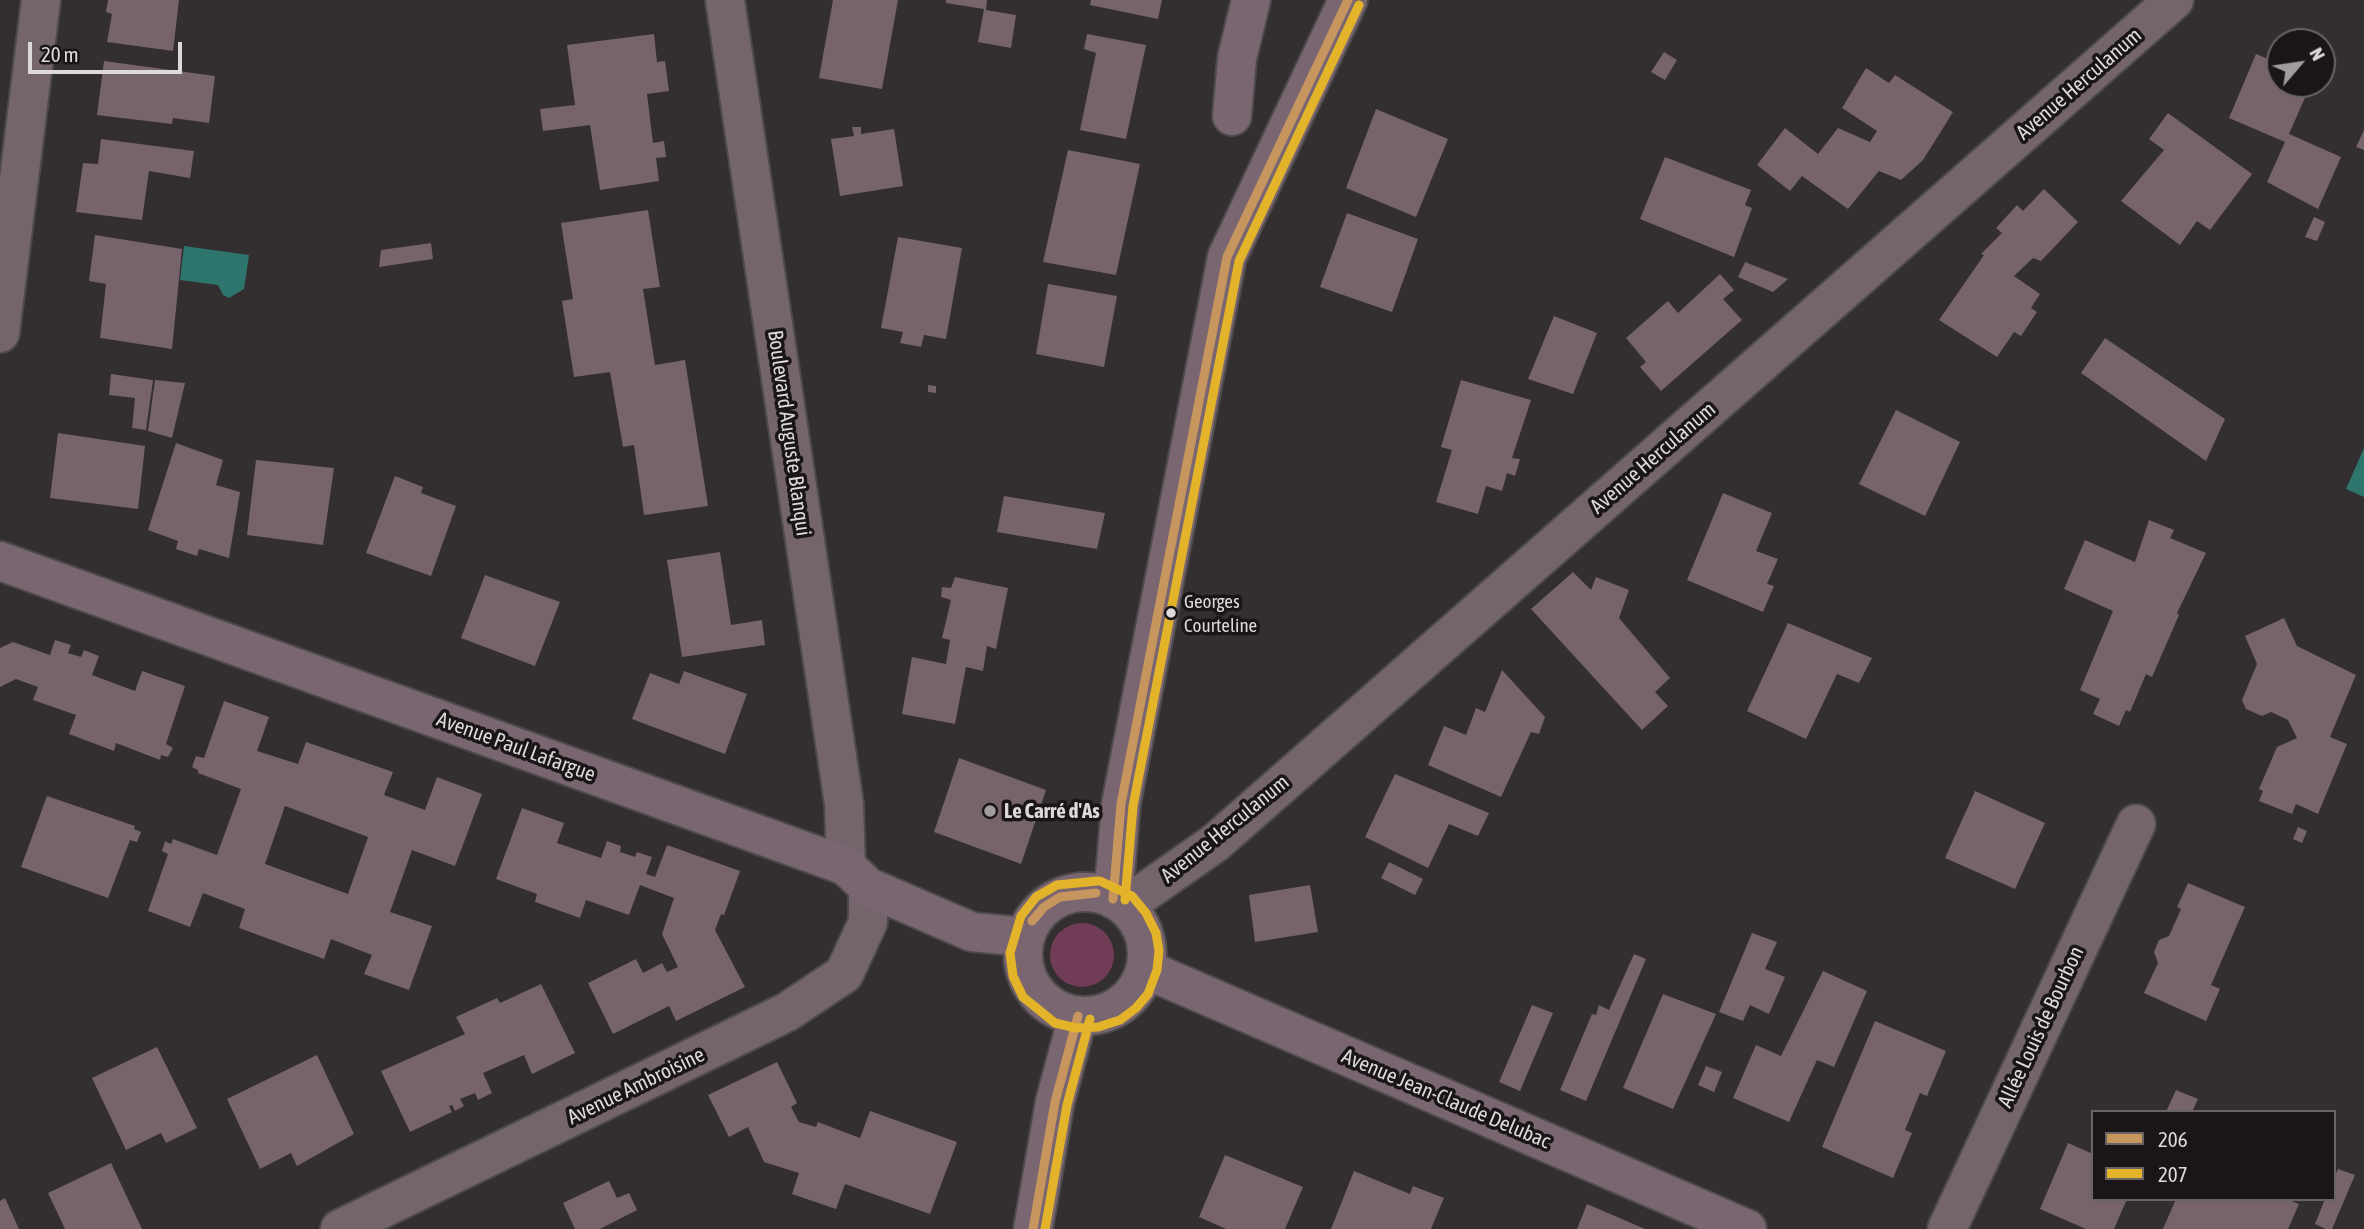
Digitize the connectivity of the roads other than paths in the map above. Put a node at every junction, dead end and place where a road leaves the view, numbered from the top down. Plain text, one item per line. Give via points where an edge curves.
1 (41, 0) edge
2 (725, 0) edge
3 (1251, 0) edge
4 (1348, 0) edge
5 (2174, 0) edge
6 (1232, 116) dead end
7 (1237, 206) dead end
8 (1227, 257) junction
9 (0, 333) edge
10 (0, 561) edge
11 (2136, 824) dead end
12 (857, 877) junction
13 (1119, 903) junction
14 (1025, 937) junction
15 (1145, 970) junction
16 (1078, 1016) junction
17 (340, 1229) edge
18 (1033, 1229) edge
19 (1747, 1229) edge
20 (1947, 1229) edge

1 - 9 street
2 - 12 street, Boulevard Auguste Blanqui
3 - 6 street via 1237,58
4 - 8 street
5 - 13 street, Avenue Herculanum via 1215,843
7 - 8 street
8 - 13 street via 1121,804
10 - 12 street, Avenue Paul Lafargue
11 - 20 street, Allée Louis de Bourbon
12 - 14 street, Avenue Paul Lafargue via 972,932
12 - 17 street, Avenue Ambroisine via 868,922 844,974 787,1012
13 - 14 street via 1096,893 1060,897 1038,914
13 - 15 street via 1143,935
14 - 16 street via 1026,973 1034,989 1053,1007
15 - 16 street via 1127,1000 1112,1010
15 - 19 street, Avenue Jean-Claude Delubac
16 - 18 street via 1055,1102

